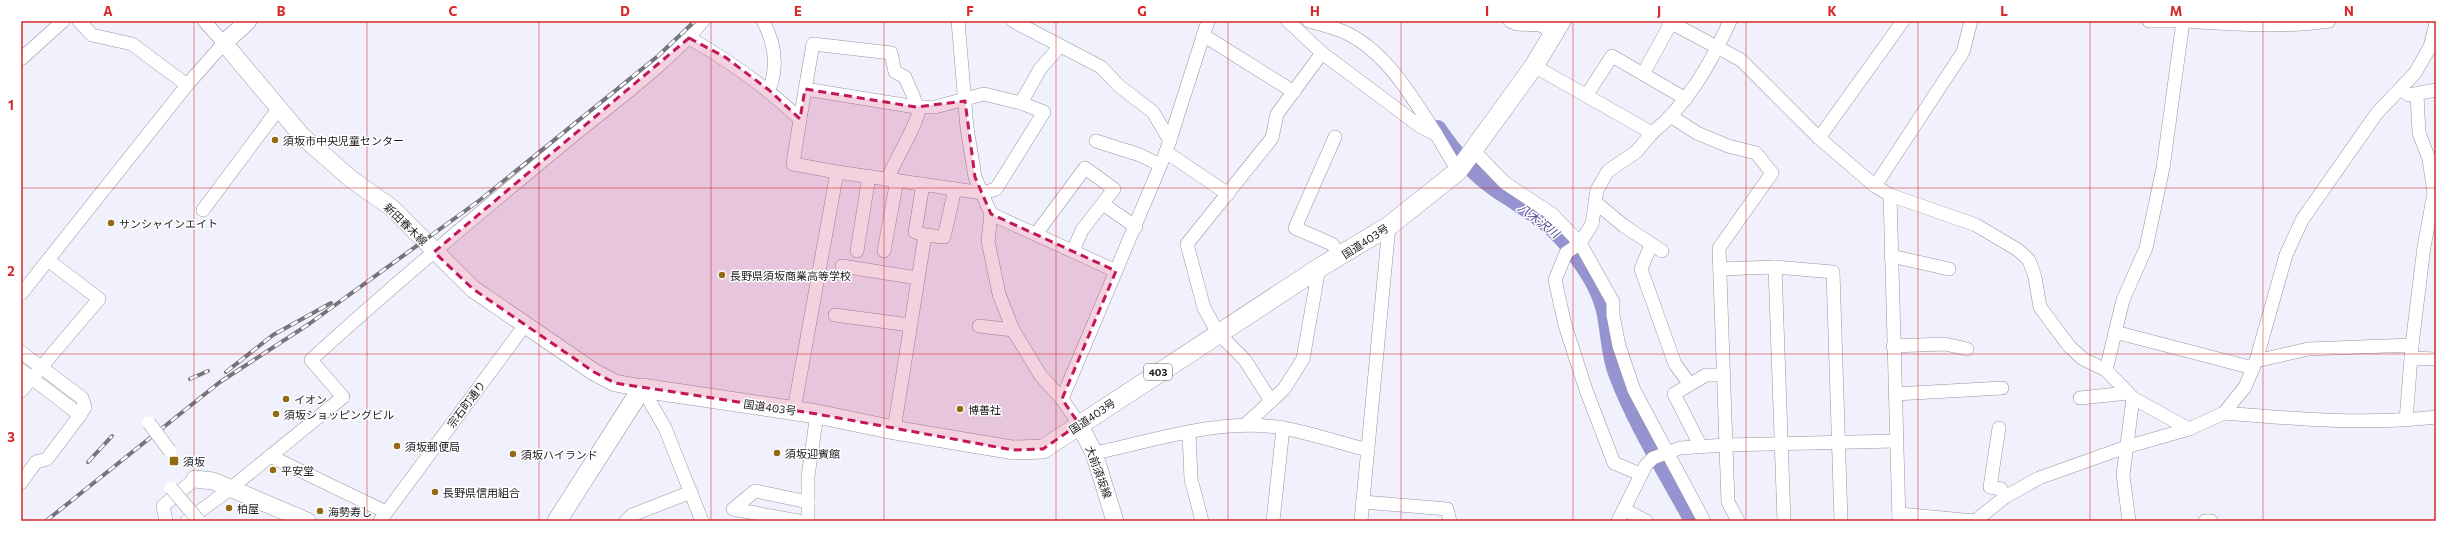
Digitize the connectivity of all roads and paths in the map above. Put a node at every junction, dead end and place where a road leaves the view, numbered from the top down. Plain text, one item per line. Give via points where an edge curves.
1 (63, 21) edge
2 (79, 21) edge
3 (204, 21) edge
4 (248, 21) edge
5 (703, 21) edge
6 (763, 21) edge
7 (958, 21) edge
8 (1013, 21) edge
9 (1208, 21) edge
10 (1288, 21) edge
11 (1309, 21) edge
12 (1510, 21) edge
13 (1730, 21) edge
14 (1903, 21) edge
15 (1970, 21) edge
16 (2149, 21) edge
17 (2174, 21) edge
18 (2183, 21) edge
19 (2186, 21) edge
20 (2329, 21) edge
21 (1670, 22) edge
22 (2436, 23) edge
23 (1558, 27) edge
24 (1203, 35) junction
25 (689, 38) junction
26 (224, 43) junction
27 (1060, 46) junction
28 (1718, 48) junction
29 (1322, 53) junction
30 (21, 59) edge
31 (1534, 66) junction
32 (1642, 74) junction
33 (187, 85) junction
34 (805, 89) junction
35 (2400, 89) junction
36 (769, 90) junction
37 (2436, 90) edge
38 (1294, 92) junction
39 (2417, 95) junction
40 (1586, 96) junction
41 (1686, 99) junction
42 (965, 101) junction
43 (1021, 103) junction
44 (916, 107) junction
45 (279, 108) junction
46 (1672, 117) junction
47 (800, 120) junction
48 (1652, 133) junction
49 (1436, 134) junction
50 (1335, 137) dead end
51 (1819, 138) junction
52 (1096, 141) dead end
53 (1168, 146) junction
54 (1474, 151) junction
55 (1160, 165) junction
56 (1458, 171) junction
57 (837, 172) junction
58 (870, 176) junction
59 (892, 179) junction
60 (923, 184) junction
61 (1875, 186) junction
62 (955, 189) junction
63 (983, 193) junction
64 (1228, 194) junction
65 (1890, 196) junction
66 (1595, 202) junction
67 (1102, 204) junction
68 (203, 210) dead end
69 (991, 214) junction
70 (1389, 226) junction
71 (1136, 227) junction
72 (1036, 234) junction
73 (925, 235) junction
74 (1580, 243) junction
75 (857, 251) dead end
76 (884, 251) dead end
77 (1073, 251) junction
78 (434, 252) junction
79 (1891, 256) junction
80 (1341, 257) junction
81 (48, 260) junction
82 (842, 266) dead end
83 (1775, 267) junction
84 (1319, 268) junction
85 (1720, 269) junction
86 (1949, 269) dead end
87 (1116, 271) junction
88 (917, 278) junction
89 (21, 294) edge
90 (835, 315) dead end
91 (525, 325) junction
92 (910, 325) junction
93 (979, 326) dead end
94 (1013, 330) junction
95 (2115, 332) junction
96 (1218, 333) junction
97 (1893, 346) junction
98 (1967, 350) dead end
99 (2411, 351) junction
100 (21, 352) edge
101 (2436, 359) edge
102 (2255, 364) junction
103 (40, 367) junction
104 (2106, 370) junction
105 (26, 374) edge
106 (1724, 375) junction
107 (1690, 383) junction
108 (642, 388) junction
109 (2002, 388) dead end
110 (21, 391) edge
111 (1895, 394) junction
112 (2130, 395) junction
113 (2080, 398) dead end
114 (1062, 399) junction
115 (1271, 401) junction
116 (794, 410) junction
117 (2224, 413) junction
118 (817, 414) junction
119 (80, 415) junction
120 (2436, 417) edge
121 (2406, 420) junction
122 (149, 423) dead end
123 (1079, 424) junction
124 (1245, 425) junction
125 (1283, 428) junction
126 (1998, 428) dead end
127 (2189, 429) junction
128 (894, 430) junction
129 (1189, 433) junction
130 (1896, 441) junction
131 (1839, 442) junction
132 (1783, 443) junction
133 (1726, 445) junction
134 (1701, 447) junction
135 (2126, 447) junction
136 (1368, 450) junction
137 (170, 451) dead end
138 (1094, 453) junction
139 (1662, 454) junction
140 (270, 456) junction
141 (1640, 474) junction
142 (195, 479) joint
143 (21, 483) edge
144 (171, 488) dead end
145 (231, 488) junction
146 (691, 492) junction
147 (2005, 497) junction
148 (808, 502) junction
149 (1363, 502) junction
150 (383, 516) edge
151 (1621, 516) edge
152 (1899, 518) edge
153 (301, 520) edge
154 (166, 521) edge
155 (187, 521) edge
156 (199, 521) edge
157 (557, 521) edge
158 (626, 521) edge
159 (702, 521) edge
160 (798, 521) edge
161 (808, 521) edge
162 (1115, 521) edge
163 (1202, 521) edge
164 (1273, 521) edge
165 (1361, 521) edge
166 (1450, 521) edge
167 (1646, 521) edge
168 (1704, 521) edge
169 (1738, 521) edge
170 (1784, 521) edge
171 (1841, 521) edge
172 (1975, 521) edge
173 (2129, 521) edge
174 (2205, 521) edge
175 (2211, 521) edge

1 - 30 street
2 - 33 street via 92,35 132,44
3 - 26 street
4 - 26 main road
5 - 25 street
6 - 36 street via 772,38 775,76
7 - 42 street
8 - 27 street
9 - 24 street
10 - 29 street
11 - 49 street via 1342,32 1368,48 1398,77
12 - 23 street via 1517,24
13 - 28 street
14 - 51 street
15 - 61 street via 1963,52
16 - 17 street
18 - 95 street via 2164,160 2147,241 2123,300
19 - 20 street via 2244,24
21 - 28 street
21 - 32 street
22 - 35 street via 2430,47 2415,72
23 - 31 highway, 国道403号 / 403
24 - 38 street
24 - 53 street
25 - 36 street via 724,57
25 - 78 street
26 - 33 street
26 - 45 main road, 新田春木線
27 - 43 street via 1040,69
27 - 53 street via 1101,68 1119,86 1153,112
28 - 41 street
28 - 51 street via 1741,60
29 - 38 street
29 - 49 street via 1421,128
31 - 40 street
31 - 54 highway, 国道403号 / 403
32 - 40 street via 1612,56
32 - 41 street
33 - 81 street
34 - 44 street
34 - 44 street via 813,44 891,53 895,72 905,77
34 - 47 street
35 - 39 street via 2409,95
35 - 102 street via 2377,113 2302,220 2286,255
36 - 47 street
37 - 39 street
38 - 64 street via 1277,114 1272,138
39 - 99 street via 2419,133 2429,159 2434,193 2424,247
40 - 48 street
41 - 46 street
42 - 43 street via 984,94
42 - 44 street via 935,107
42 - 63 street via 976,177
43 - 63 street via 1044,112 996,189
44 - 59 street via 917,122 902,145
45 - 68 street
45 - 78 main road, 新田春木線 via 302,136 351,179 392,208
46 - 48 street
46 - 85 street via 1697,133 1728,146 1756,153 1772,173 1719,248
47 - 57 street via 793,164
48 - 66 street via 1636,152 1608,171 1597,190
49 - 56 street
50 - 80 street via 1296,228 1332,244
51 - 61 street
52 - 55 street via 1140,155
53 - 55 street
53 - 64 street
54 - 56 highway, 国道403号 / 403
54 - 74 street via 1505,183 1552,214
55 - 71 street
56 - 70 highway, 国道403号 / 403
57 - 58 street
57 - 116 street
58 - 59 street
58 - 75 street
59 - 60 street
59 - 76 street
60 - 62 street
60 - 73 street via 915,232
61 - 65 street
62 - 63 street
62 - 73 street via 944,237
63 - 69 street
64 - 96 street via 1187,244 1204,308
65 - 79 street
65 - 104 street via 1970,223 2001,238 2018,250 2028,260 2035,277 2040,308 2083,359
66 - 74 street via 1592,224
66 - 107 street via 1657,248 1641,269 1675,364
67 - 71 street
67 - 72 street via 1114,189 1085,168
67 - 77 street via 1082,230
69 - 72 street
69 - 94 street via 988,241 999,294
70 - 80 highway, 国道403号 / 403
70 - 136 street
71 - 87 street
72 - 77 street
73 - 88 street
74 - 139 street via 1613,302 1619,346 1634,390
74 - 141 street via 1566,253 1555,280 1565,325 1614,463
77 - 87 street
78 - 91 main road, 新田春木線 via 473,289
78 - 140 street via 311,360 343,397
79 - 86 street
79 - 97 street
80 - 84 highway, 国道403号 / 403
81 - 89 street
81 - 103 street via 99,299
82 - 88 street
83 - 85 street
83 - 131 street via 1833,272
83 - 132 street
84 - 96 highway, 国道403号 / 403
84 - 115 street via 1303,359 1284,389
85 - 106 street
87 - 114 street
88 - 92 street
90 - 92 street
91 - 108 main road, 新田春木線 via 594,372 616,383
91 - 150 street, 宗石町通り
92 - 128 street
93 - 94 street
94 - 114 street via 1041,376
95 - 102 street
95 - 104 street
96 - 115 street via 1245,360
96 - 123 highway, 国道403号 / 403
97 - 98 street via 1945,344
97 - 111 street
99 - 101 street
99 - 102 street via 2308,349
99 - 121 street
100 - 103 street
102 - 117 street via 2245,387
103 - 105 street
103 - 119 street via 82,398 85,407
104 - 112 street
105 - 110 street
105 - 119 street
106 - 107 street via 1706,375
106 - 133 street
107 - 134 street via 1674,394
108 - 116 highway, 国道403号 / 403
108 - 146 street via 665,428
108 - 157 highway
109 - 111 street
111 - 130 street
112 - 113 street
112 - 127 street
112 - 135 street
114 - 123 street
115 - 124 street
116 - 118 highway, 国道403号 / 403
117 - 121 street via 2300,419
117 - 127 street
118 - 128 highway, 国道403号 / 403
118 - 148 street via 810,451
119 - 143 street via 47,459 36,462
120 - 121 street
122 - 137 street, bridge
123 - 128 highway, 国道403号 / 403 via 1042,449 1013,450
123 - 138 main road, 大前須坂線
124 - 125 street
124 - 129 street
125 - 136 street
125 - 164 street
126 - 147 street via 1990,487 2001,489
127 - 135 street
129 - 138 street
129 - 163 street via 1191,479
130 - 131 street
130 - 152 street
131 - 132 street
131 - 171 street
132 - 133 street
132 - 170 street
133 - 134 street
133 - 169 street via 1728,502
134 - 139 street
135 - 147 street via 2039,478
135 - 173 street via 2124,475
136 - 149 street
138 - 162 main road, 大前須坂線
139 - 141 street
139 - 168 street
140 - 145 street
140 - 150 street
141 - 151 street
142 - 145 main road via 213,480
142 - 154 street via 163,506
144 - 156 street, bridge
145 - 153 main road
145 - 155 street
146 - 158 street via 632,515
146 - 159 street
147 - 172 street
148 - 160 street via 755,491 733,509
148 - 161 street
149 - 165 street
149 - 166 street via 1447,509
151 - 167 street
152 - 172 street
174 - 175 street

